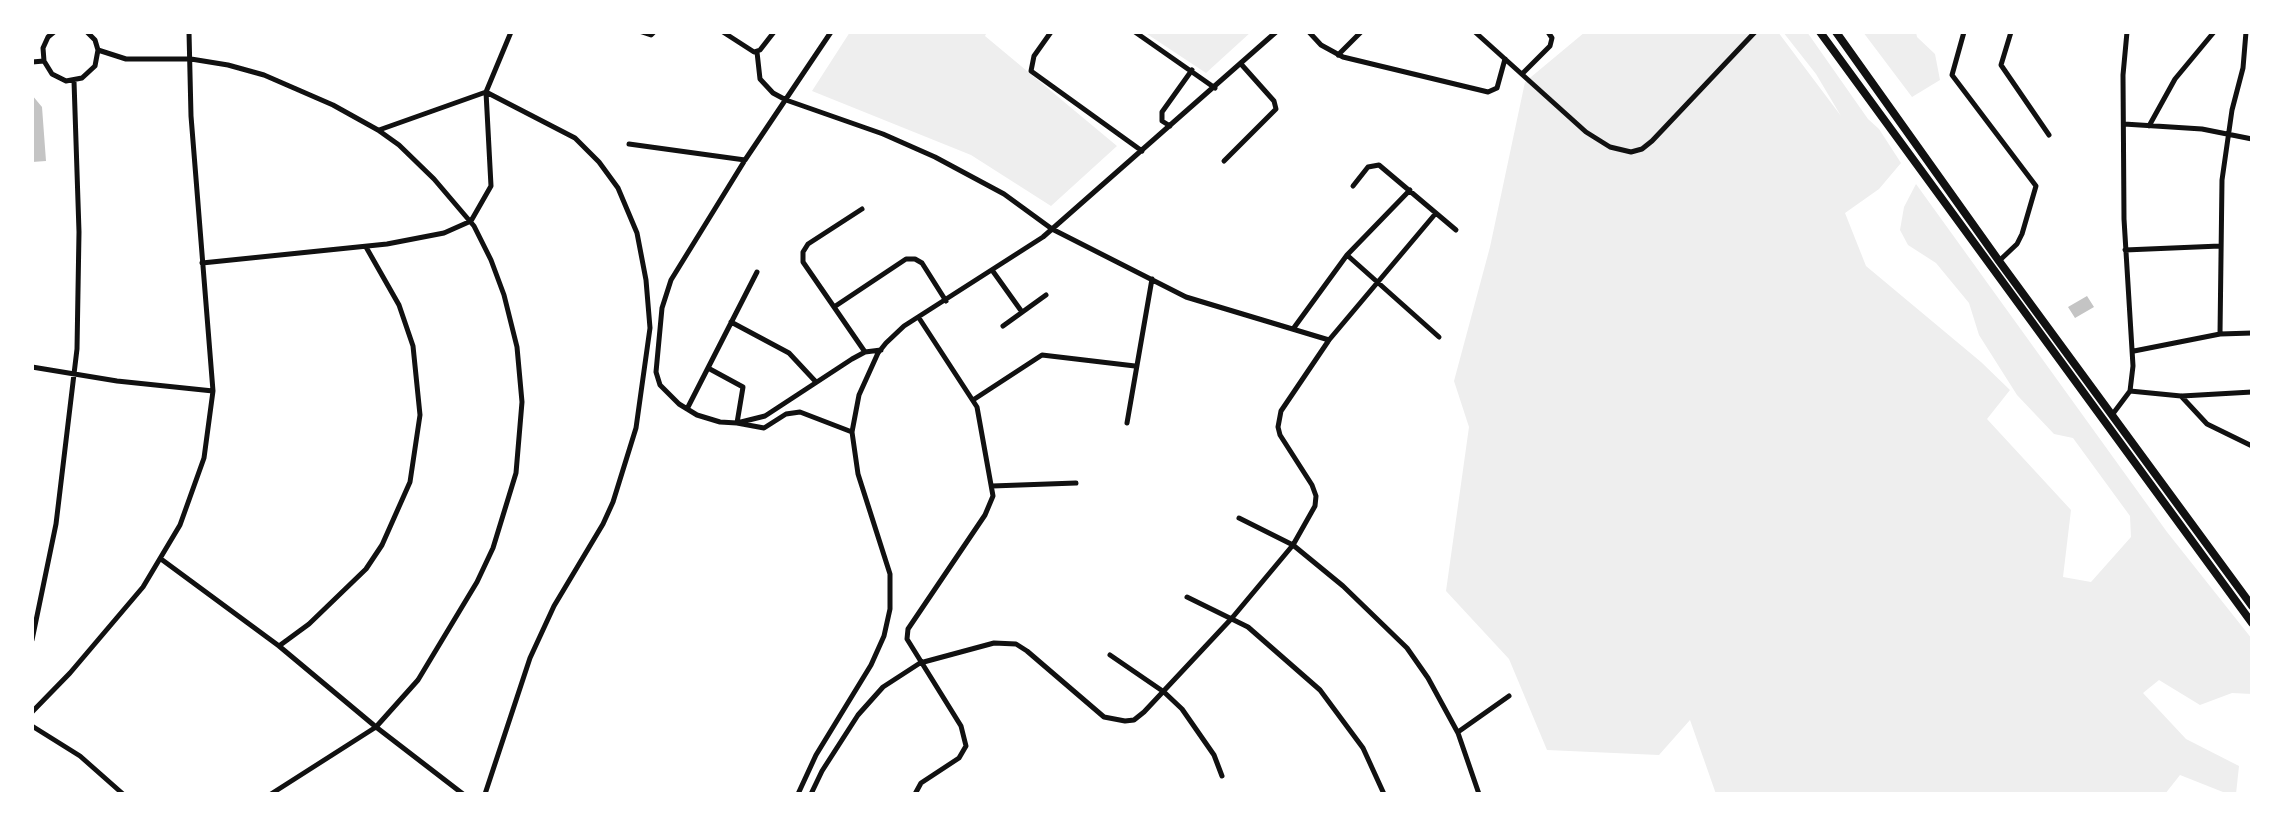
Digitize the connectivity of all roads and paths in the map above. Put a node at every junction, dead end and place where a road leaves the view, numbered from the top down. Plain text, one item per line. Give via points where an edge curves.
1 (54, 32) edge
2 (87, 32) edge
3 (189, 32) edge
4 (511, 32) edge
5 (642, 32) edge
6 (654, 32) edge
7 (723, 32) edge
8 (774, 32) edge
9 (831, 32) edge
10 (1051, 32) edge
11 (1135, 32) edge
12 (1276, 32) edge
13 (1309, 32) edge
14 (1361, 32) edge
15 (1475, 32) edge
16 (1548, 32) edge
17 (1755, 32) edge
18 (1820, 32) edge
19 (1836, 32) edge
20 (1964, 32) edge
21 (2011, 32) edge
22 (2127, 32) edge
23 (2214, 32) edge
24 (2246, 32) edge
25 (98, 50) junction
26 (757, 52) junction
27 (1338, 55) junction
28 (191, 59) junction
29 (1505, 59) junction
30 (44, 61) junction
31 (32, 62) edge
32 (1241, 64) junction
33 (1192, 70) junction
34 (1522, 74) junction
35 (74, 81) junction
36 (1215, 88) junction
37 (486, 92) junction
38 (786, 100) junction
39 (2124, 124) junction
40 (1170, 126) junction
41 (2148, 127) junction
42 (378, 130) junction
43 (2228, 133) junction
44 (2049, 135) dead end
45 (2252, 139) edge
46 (629, 144) dead end
47 (1142, 151) junction
48 (745, 160) junction
49 (1224, 161) dead end
50 (1353, 186) dead end
51 (1410, 190) junction
52 (862, 209) dead end
53 (1436, 213) junction
54 (471, 221) junction
55 (1052, 229) junction
56 (1456, 230) dead end
57 (2220, 246) junction
58 (366, 247) junction
59 (2125, 250) junction
60 (1347, 255) junction
61 (1999, 261) junction
62 (202, 263) junction
63 (992, 270) junction
64 (757, 272) dead end
65 (1152, 279) junction
66 (1378, 282) junction
67 (1046, 295) dead end
68 (946, 301) junction
69 (834, 307) junction
70 (1022, 312) junction
71 (919, 318) junction
72 (731, 322) junction
73 (1003, 326) dead end
74 (1293, 329) junction
75 (2252, 333) edge
76 (2220, 334) junction
77 (1439, 337) dead end
78 (1329, 340) junction
79 (881, 350) junction
80 (2134, 351) junction
81 (865, 352) junction
82 (1135, 366) junction
83 (32, 367) edge
84 (708, 368) junction
85 (75, 373) junction
86 (816, 382) junction
87 (213, 391) junction
88 (2130, 391) junction
89 (2252, 392) edge
90 (2181, 396) junction
91 (973, 400) junction
92 (687, 409) junction
93 (2112, 415) junction
94 (737, 423) junction
95 (1127, 423) dead end
96 (852, 432) junction
97 (2252, 446) edge
98 (1076, 483) dead end
99 (992, 486) junction
100 (1239, 518) dead end
101 (1293, 545) junction
102 (161, 559) junction
103 (1187, 597) dead end
104 (2252, 606) edge
105 (1232, 618) junction
106 (2252, 623) edge
107 (32, 640) edge
108 (279, 646) junction
109 (1110, 655) dead end
110 (920, 663) junction
111 (1164, 692) junction
112 (1509, 696) dead end
113 (32, 712) edge
114 (32, 726) edge
115 (376, 727) junction
116 (1458, 733) junction
117 (1222, 776) dead end
118 (123, 794) edge
119 (271, 794) edge
120 (463, 794) edge
121 (485, 794) edge
122 (798, 794) edge
123 (811, 794) edge
124 (915, 794) edge
125 (1384, 794) edge
126 (1479, 794) edge

1 - 30 street via 43,48
2 - 25 street
3 - 28 street
4 - 37 street
5 - 6 street
7 - 26 street
8 - 26 street
9 - 38 street
10 - 47 street via 1034,56 1031,71
11 - 33 street
12 - 32 street
13 - 27 street
14 - 27 street
15 - 29 street
16 - 34 street via 1550,46
17 - 34 street via 1652,141 1636,151 1620,150 1593,137
18 - 106 highway
19 - 61 highway
20 - 61 street via 1952,75 2036,186 2017,244
21 - 44 street via 2001,65
22 - 39 street
23 - 41 street via 2175,79
24 - 43 street
25 - 28 street via 126,59
25 - 35 street via 89,73
26 - 38 street via 760,79
27 - 29 street via 1491,92 1498,86
28 - 42 street via 264,75
28 - 62 street
29 - 34 street
30 - 31 street
30 - 35 street via 59,79
32 - 36 street
32 - 49 street via 1276,109
33 - 36 street
33 - 40 street via 1162,112 1162,121
35 - 85 street via 79,232
36 - 40 street
37 - 42 street
37 - 54 street via 491,186
37 - 121 street via 575,138 618,188 637,233 650,328 636,428 613,502 530,658
38 - 48 street
38 - 55 street via 935,157 1004,194
39 - 41 street
39 - 59 street
40 - 47 street
41 - 43 street
42 - 54 street via 434,179
43 - 45 street
43 - 57 street
46 - 48 street
47 - 55 street
48 - 92 street via 671,280 662,308 656,372 669,396
50 - 51 street via 1368,167 1379,165
51 - 53 street
51 - 60 street
52 - 69 street via 803,252 803,262
53 - 56 street
53 - 66 street
54 - 58 street via 428,237
54 - 115 street via 491,260 517,347 522,402 516,473 493,548 471,593 418,680
55 - 63 street
55 - 65 street
57 - 59 street
57 - 76 street
58 - 62 street
58 - 108 street via 399,305 413,346 420,415 412,470 402,504 366,569
59 - 80 street
60 - 66 street
60 - 74 street
61 - 93 highway
62 - 87 street
63 - 68 street
63 - 70 street
64 - 72 street
65 - 74 street via 1206,304
65 - 82 street
66 - 77 street
66 - 78 street
67 - 70 street
68 - 69 street via 922,263 906,259
68 - 71 street
69 - 81 street
70 - 73 street
71 - 79 street
71 - 91 street
72 - 84 street
72 - 86 street via 789,353
74 - 78 street
75 - 76 street
76 - 80 street
78 - 101 street via 1281,411 1278,427 1316,496
79 - 81 street
79 - 96 street via 859,395
80 - 88 street
81 - 86 street
82 - 91 street via 1042,355
82 - 95 street
83 - 85 street
84 - 92 street
84 - 94 street via 743,387
85 - 87 street
85 - 107 street via 56,524
86 - 94 street via 765,416
87 - 102 street via 200,477
88 - 90 street
88 - 93 street
89 - 90 street
90 - 97 street via 2207,424
91 - 99 street
92 - 94 street
93 - 104 highway
94 - 96 street via 764,428 800,412
96 - 122 street via 858,474 890,574 890,609 871,665
98 - 99 street
99 - 110 street via 988,511 908,629 907,639
100 - 101 street
101 - 105 street
101 - 116 street via 1407,648
102 - 108 street
102 - 113 street via 143,587
103 - 105 street
105 - 111 street
105 - 125 street via 1320,690 1363,748
108 - 115 street
109 - 111 street
110 - 111 street via 994,643 1016,644 1113,720 1134,720
110 - 123 street via 870,699
110 - 124 street via 961,726 966,746
111 - 117 street via 1196,726
112 - 116 street
114 - 118 street via 80,756
115 - 119 street
115 - 120 street
116 - 126 street

